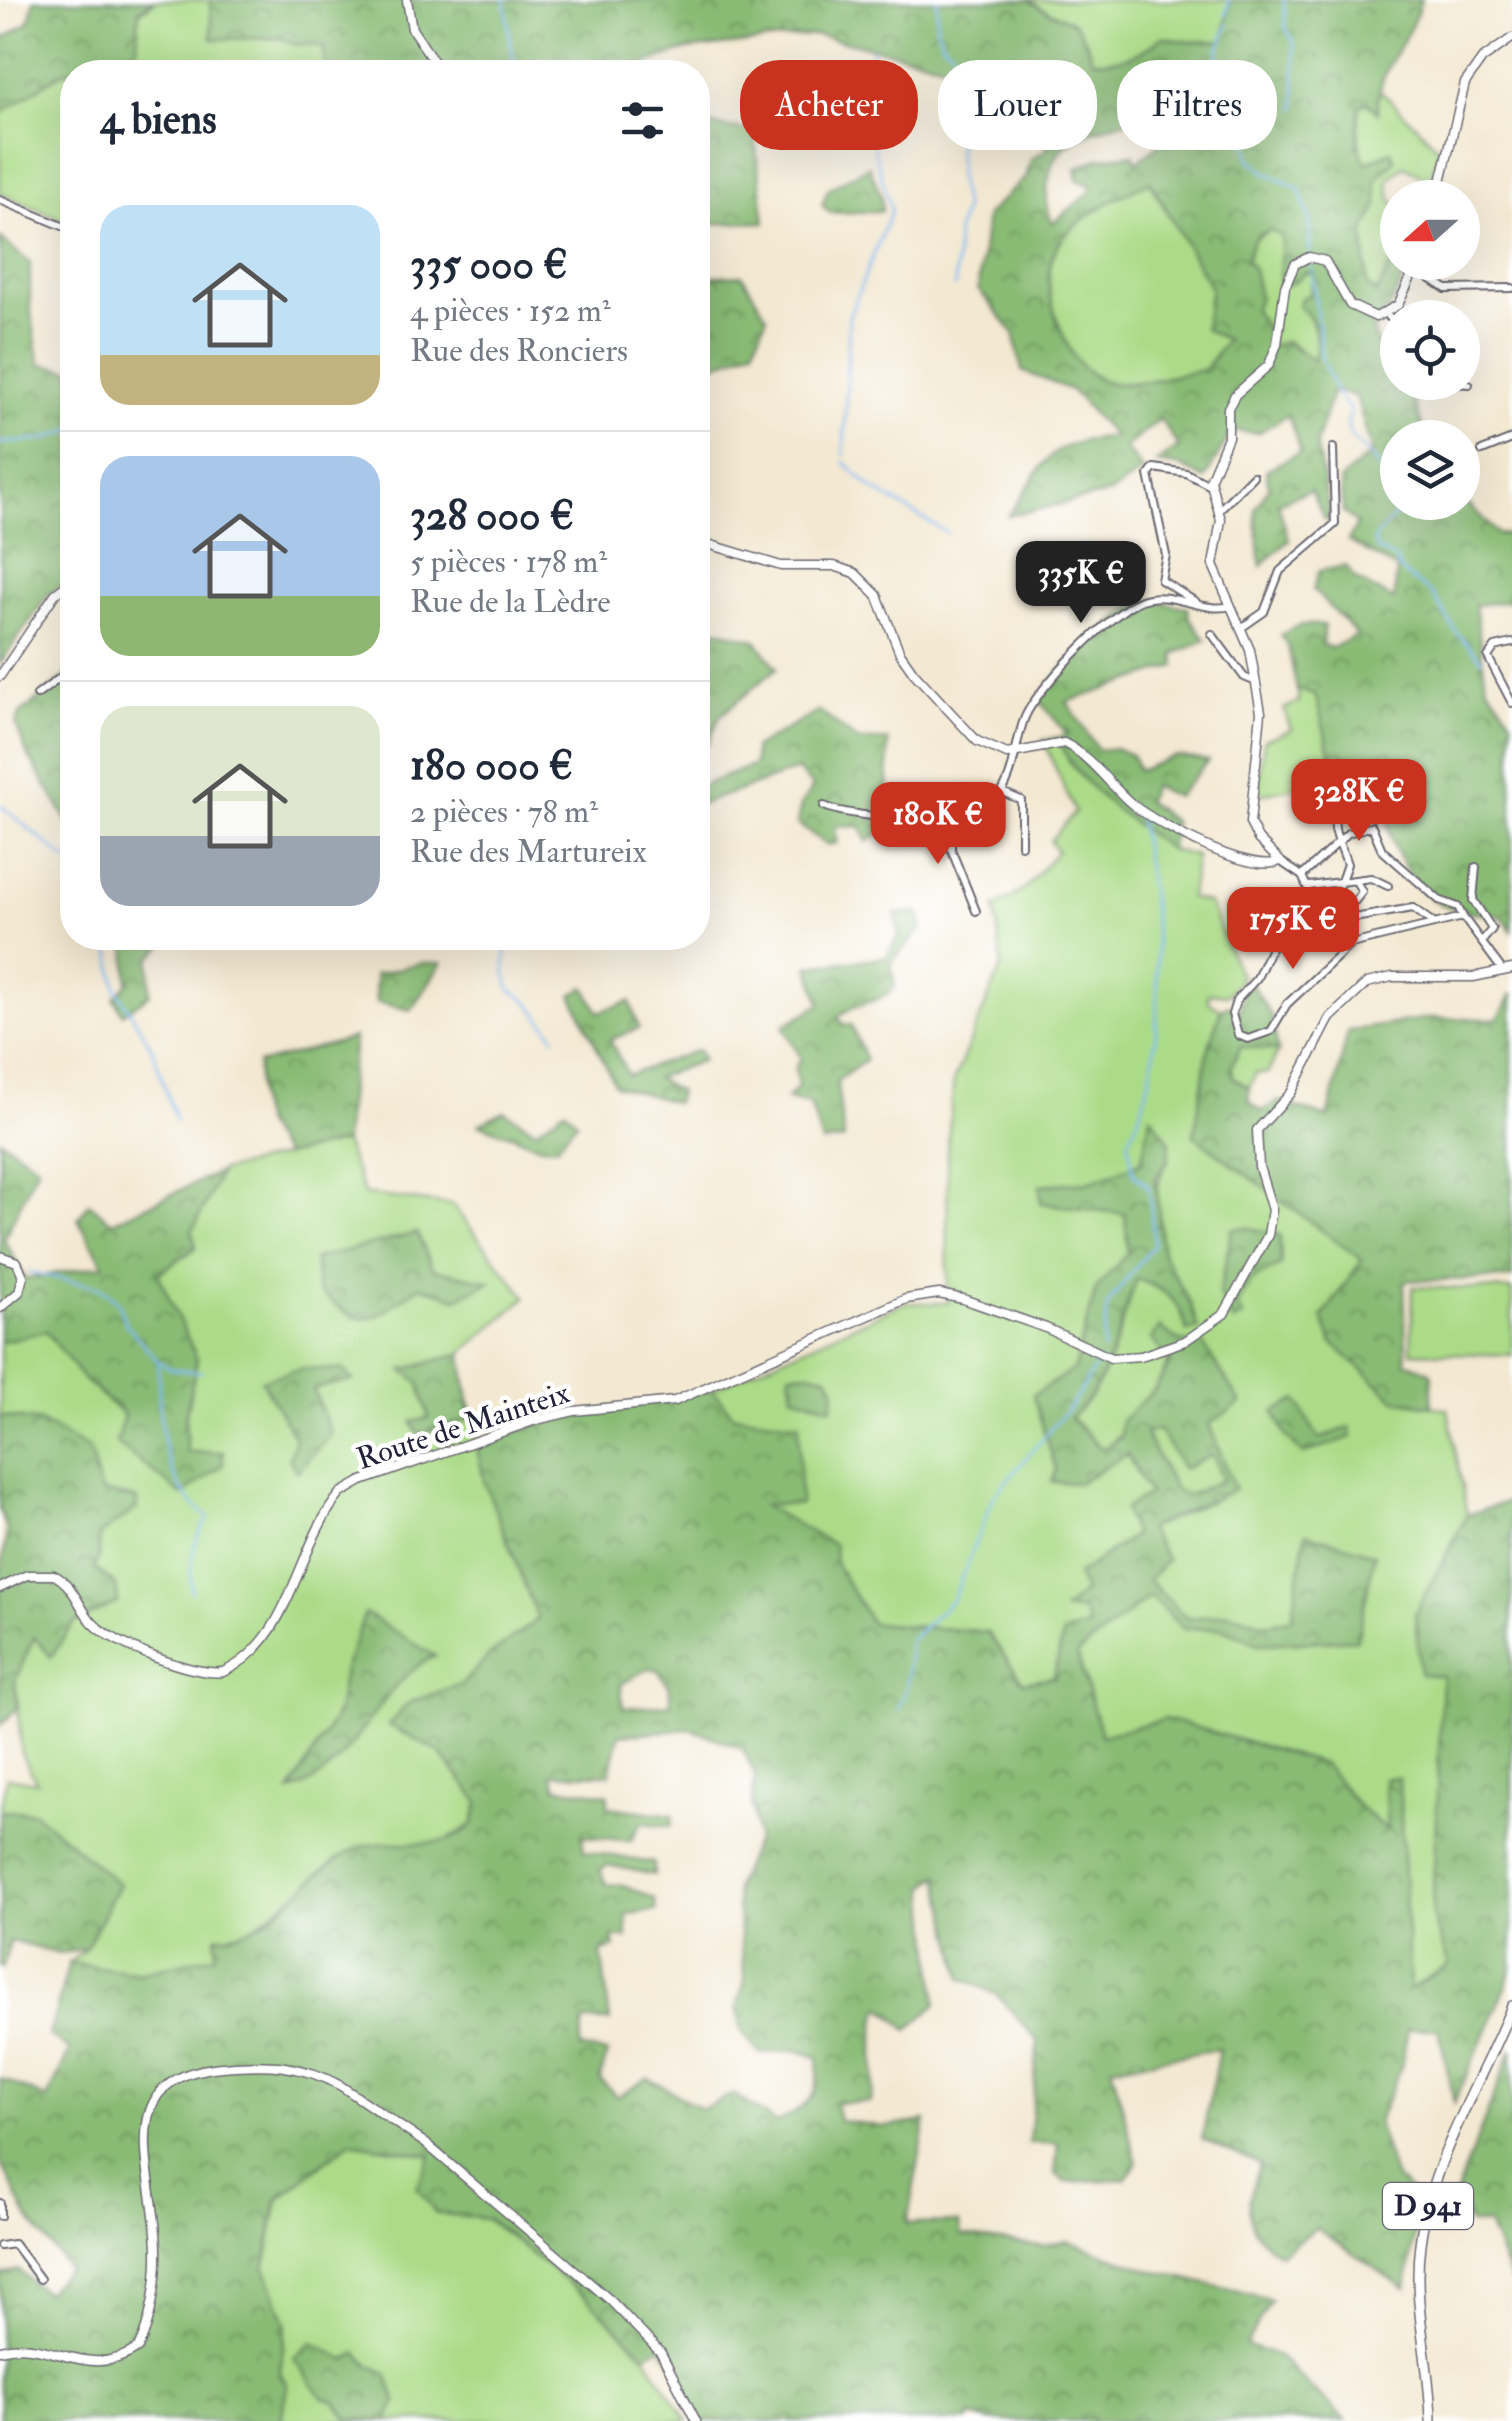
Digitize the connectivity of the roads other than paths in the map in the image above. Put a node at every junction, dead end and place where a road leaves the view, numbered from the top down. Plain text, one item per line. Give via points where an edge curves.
1 (407, 0) edge
2 (1512, 38) edge
3 (433, 60) edge
4 (1441, 180) edge
5 (0, 200) edge
6 (60, 225) edge
7 (1435, 280) edge
8 (1512, 288) edge
9 (1380, 314) edge
10 (1512, 438) edge
11 (1333, 448) dead end
12 (1482, 451) dead end
13 (1253, 476) dead end
14 (1210, 486) junction
15 (1219, 510) junction
16 (710, 544) edge
17 (60, 590) edge
18 (1196, 602) junction
19 (1231, 606) junction
20 (1241, 628) junction
21 (1212, 634) dead end
22 (1512, 644) edge
23 (0, 676) edge
24 (60, 678) edge
25 (1256, 682) junction
26 (36, 695) dead end
27 (1512, 703) edge
28 (1016, 754) junction
29 (1002, 792) junction
30 (1356, 794) dead end
31 (824, 806) dead end
32 (952, 814) junction
33 (1336, 842) junction
34 (1021, 844) dead end
35 (1280, 861) junction
36 (1476, 867) dead end
37 (1302, 876) junction
38 (1356, 881) junction
39 (1340, 884) junction
40 (1309, 886) junction
41 (1388, 886) dead end
42 (1303, 901) junction
43 (1310, 910) junction
44 (976, 911) dead end
45 (1463, 917) junction
46 (1432, 922) junction
47 (1280, 927) junction
48 (1316, 927) junction
49 (1483, 940) junction
50 (1508, 970) edge
51 (0, 1256) edge
52 (0, 1308) edge
53 (0, 1588) edge
54 (1512, 2006) edge
55 (0, 2203) edge
56 (0, 2216) edge
57 (0, 2246) edge
58 (40, 2280) dead end
59 (0, 2350) edge
60 (696, 2421) edge
61 (1431, 2421) edge

1 - 3 street via 412,29
2 - 4 street via 1482,59 1465,83
5 - 6 street
7 - 8 street via 1446,289
9 - 14 street via 1359,313 1331,266 1309,257 1295,264 1269,365 1228,408 1228,437
10 - 12 street
11 - 20 street via 1336,524 1280,572 1264,612
13 - 15 street
14 - 15 street
14 - 18 street via 1179,470 1151,469 1166,562 1161,580
15 - 19 street via 1212,560
16 - 28 street via 781,566 834,566 866,580 914,672 977,741
17 - 23 street
18 - 19 street
18 - 28 street via 1146,598 1126,609 1044,685 1024,720
19 - 20 street
20 - 25 street
21 - 25 street via 1244,677
22 - 27 street via 1495,647 1488,657
24 - 26 street
25 - 35 street via 1261,735 1250,823
28 - 29 street
28 - 35 street via 1064,743 1156,820 1242,860
29 - 32 street via 986,808
29 - 34 street via 1024,807
30 - 33 street via 1337,808
31 - 32 street via 854,816
32 - 44 street via 951,849
33 - 37 street
33 - 39 street via 1348,864
33 - 45 street via 1372,826 1382,850
35 - 37 street
36 - 49 street via 1473,900 1492,928
37 - 40 street
38 - 39 street
38 - 41 street via 1371,878
38 - 43 street via 1362,892 1354,901
39 - 40 street
40 - 42 street
42 - 43 street
42 - 47 street
43 - 48 street
45 - 46 street
45 - 49 street
46 - 47 street via 1352,944 1286,1004 1271,1031 1248,1039 1238,1034 1232,1014
46 - 48 street via 1413,908
47 - 48 street via 1306,934
49 - 50 street
50 - 53 street, Route de Mainteix via 1379,978 1341,1004 1291,1093 1258,1130 1258,1168 1272,1210 1268,1235 1224,1314 1185,1341 1141,1356 1100,1356 1046,1328 939,1294 877,1308 674,1401 536,1420 350,1486 333,1502 271,1625 253,1650 223,1672 190,1669 102,1632 54,1574 36,1573
51 - 52 street via 16,1262 24,1276 19,1292
54 - 61 main road, D 941 via 1434,2184 1420,2243
55 - 56 street
57 - 58 street via 14,2244
59 - 60 street via 44,2348 70,2361 107,2360 138,2348 158,2252 146,2144 155,2096 180,2075 273,2063 341,2086 471,2180 642,2332 675,2374

